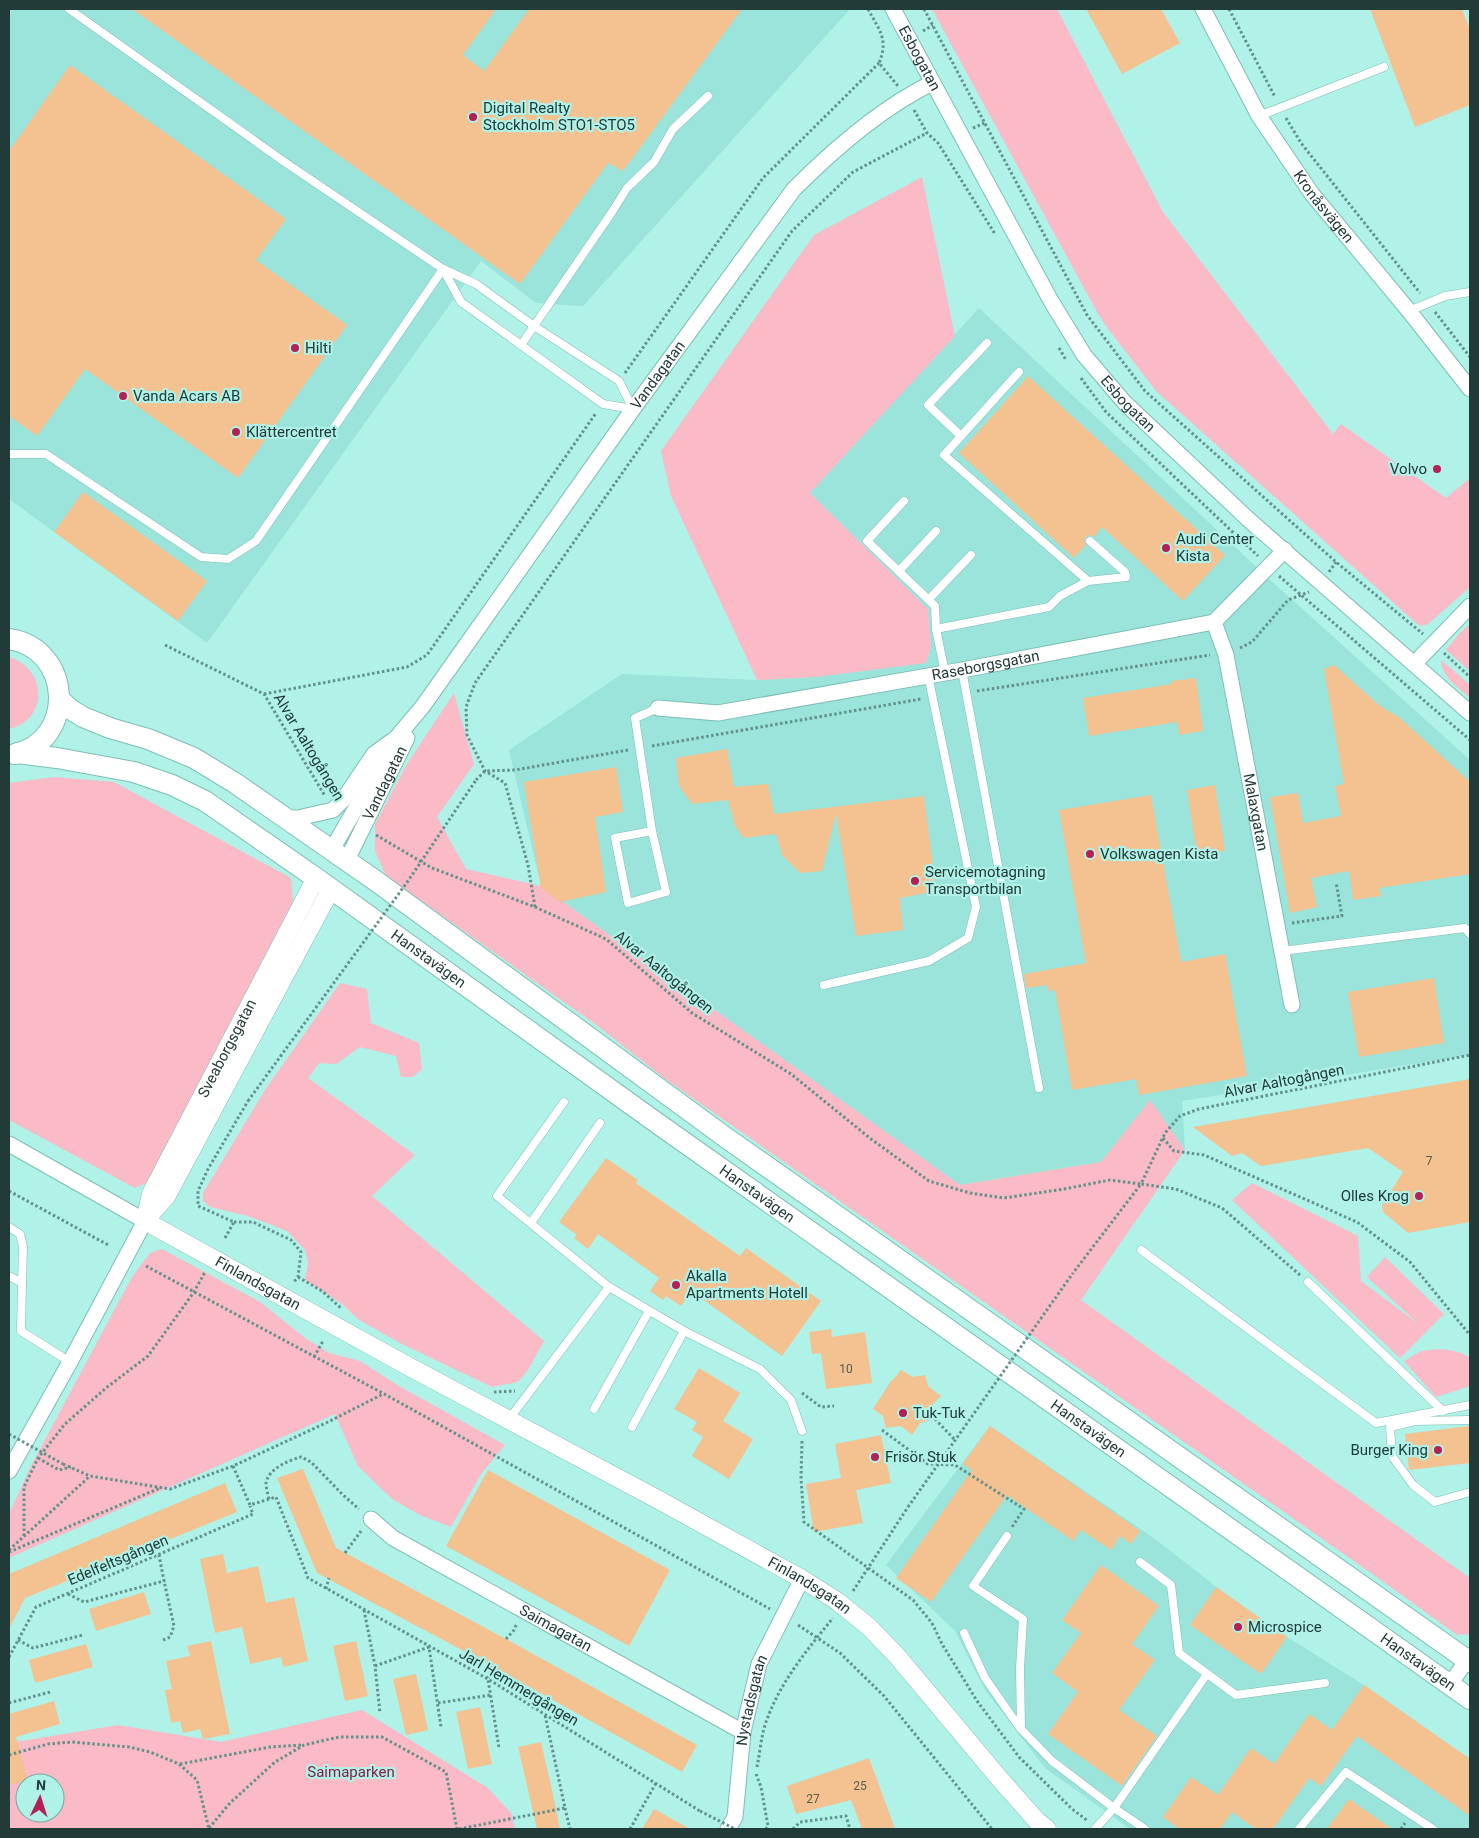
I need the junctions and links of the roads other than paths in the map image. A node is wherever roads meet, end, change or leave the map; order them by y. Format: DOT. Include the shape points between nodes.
graph roads {
  1 [pos="69,9"];
  2 [pos="894,9"];
  3 [pos="1203,9"];
  4 [pos="1384,67"];
  5 [pos="932,82"];
  6 [pos="708,96"];
  7 [pos="1259,116"];
  8 [pos="443,269"];
  9 [pos="1470,292"];
  10 [pos="1409,311"];
  11 [pos="534,326"];
  12 [pos="987,343"];
  13 [pos="521,345"];
  14 [pos="1019,372"];
  15 [pos="1470,389"];
  16 [pos="633,409"];
  17 [pos="961,436"];
  18 [pos="9,454"];
  19 [pos="904,501"];
  20 [pos="936,531"];
  21 [pos="1090,541"];
  22 [pos="1285,550"];
  23 [pos="971,555"];
  24 [pos="899,571"];
  25 [pos="1088,581"];
  26 [pos="929,599"];
  27 [pos="1470,606"];
  28 [pos="1214,622"];
  29 [pos="936,629"];
  30 [pos="9,638"];
  31 [pos="1414,664"];
  32 [pos="962,670"];
  33 [pos="945,673"];
  34 [pos="928,675"];
  35 [pos="60,700"];
  36 [pos="423,706"];
  37 [pos="658,708"];
  38 [pos="1470,713"];
  39 [pos="397,737"];
  40 [pos="12,757"];
  41 [pos="285,818"];
  42 [pos="652,831"];
  43 [pos="338,856"];
  44 [pos="324,884"];
  45 [pos="1470,934"];
  46 [pos="1282,951"];
  47 [pos="824,985"];
  48 [pos="1292,1004"];
  49 [pos="1039,1088"];
  50 [pos="564,1102"];
  51 [pos="600,1123"];
  52 [pos="9,1144"];
  53 [pos="145,1221"];
  54 [pos="530,1223"];
  55 [pos="9,1227"];
  56 [pos="1142,1250"];
  57 [pos="9,1276"];
  58 [pos="1308,1282"];
  59 [pos="22,1283"];
  60 [pos="609,1287"];
  61 [pos="649,1311"];
  62 [pos="684,1331"];
  63 [pos="70,1362"];
  64 [pos="1470,1405"];
  65 [pos="594,1409"];
  66 [pos="1443,1411"];
  67 [pos="509,1419"];
  68 [pos="1470,1420"];
  69 [pos="632,1427"];
  70 [pos="802,1431"];
  71 [pos="10,1465"];
  72 [pos="1470,1492"];
  73 [pos="371,1518"];
  74 [pos="1006,1536"];
  75 [pos="1140,1562"];
  76 [pos="802,1579"];
  77 [pos="964,1633"];
  78 [pos="1469,1659"];
  79 [pos="1207,1674"];
  80 [pos="1325,1683"];
  81 [pos="1464,1691"];
  82 [pos="1021,1729"];
  83 [pos="743,1732"];
  84 [pos="1114,1808"];
  85 [pos="1096,1828"];
  86 [pos="728,1829"];
  87 [pos="1047,1829"];
  88 [pos="1145,1829"];
  89 [pos="1299,1829"];
  90 [pos="1434,1829"];
  1 -- 8 [label="lane" via="286,163"];
  2 -- 5 [label="street, Esbogatan"];
  3 -- 7 [label="street, Kronåsvägen"];
  4 -- 7 [label="lane"];
  5 -- 16 [label="street, Vandagatan" via="898,101 825,158 794,189"];
  5 -- 22 [label="street, Esbogatan" via="1051,301 1084,355 1126,403"];
  6 -- 11 [label="lane" via="673,129 654,162 627,188"];
  7 -- 10 [label="street, Kronåsvägen" via="1312,194"];
  8 -- 11 [label="lane" via="476,284"];
  8 -- 13 [label="lane" via="461,302"];
  8 -- 18 [label="lane" via="256,541 228,559 202,557 46,454"];
  9 -- 10 [label="lane" via="1445,296"];
  10 -- 15 [label="street, Kronåsvägen"];
  11 -- 13 [label="lane"];
  11 -- 16 [label="lane" via="619,381"];
  12 -- 17 [label="lane" via="928,405"];
  13 -- 16 [label="lane" via="602,404"];
  14 -- 17 [label="lane"];
  16 -- 36 [label="street, Vandagatan"];
  17 -- 25 [label="lane" via="944,455"];
  19 -- 24 [label="lane" via="867,541"];
  20 -- 24 [label="lane"];
  21 -- 25 [label="lane" via="1125,572 1126,577"];
  22 -- 28 [label="street"];
  22 -- 31 [label="street, Esbogatan"];
  23 -- 26 [label="lane"];
  24 -- 26 [label="lane"];
  25 -- 29 [label="lane" via="1060,596 1048,607"];
  26 -- 29 [label="lane" via="935,606"];
  27 -- 31 [label="street"];
  28 -- 32 [label="street, Raseborgsgatan"];
  28 -- 46 [label="street, Malaxgatan" via="1226,655"];
  29 -- 33 [label="lane"];
  30 -- 35 [label="main road" via="27,644 52,667"];
  31 -- 38 [label="street, Esbogatan"];
  32 -- 33 [label="street, Raseborgsgatan"];
  32 -- 49 [label="lane"];
  33 -- 34 [label="street, Raseborgsgatan"];
  34 -- 37 [label="street, Raseborgsgatan" via="718,713"];
  34 -- 47 [label="lane" via="976,907 968,938 929,961"];
  35 -- 40 [label="main road" via="56,717 47,733 34,746"];
  35 -- 41 [label="main road, Hanstavägen" via="83,717 194,758"];
  36 -- 39 [label="street, Vandagatan"];
  36 -- 43 [label="street, Vandagatan" via="363,828"];
  37 -- 42 [label="lane" via="636,718"];
  39 -- 41 [label="street, Vandagatan" via="374,754 333,810"];
  39 -- 43 [label="street, Vandagatan"];
  40 -- 44 [label="main road, Hanstavägen" via="57,758 134,772 172,785 205,801"];
  41 -- 43 [label="main road, Hanstavägen"];
  42 -- 42 [label="lane" via="615,838 628,903 666,892"];
  43 -- 44 [label="main road"];
  43 -- 78 [label="main road, Hanstavägen" via="725,1137"];
  44 -- 53 [label="street, Sveaborgsgatan" via="151,1194"];
  44 -- 81 [label="main road, Hanstavägen" via="657,1123"];
  45 -- 46 [label="lane" via="1465,928"];
  46 -- 48 [label="street, Malaxgatan"];
  50 -- 54 [label="lane" via="497,1196"];
  51 -- 54 [label="lane"];
  52 -- 53 [label="street, Finlandsgatan"];
  53 -- 63 [label="street, Sveaborgsgatan"];
  53 -- 67 [label="street, Finlandsgatan"];
  54 -- 60 [label="lane"];
  55 -- 59 [label="lane" via="20,1234 23,1246"];
  56 -- 66 [label="lane" via="1376,1423"];
  57 -- 59 [label="lane"];
  58 -- 66 [label="lane"];
  59 -- 63 [label="lane" via="21,1331"];
  60 -- 61 [label="lane"];
  60 -- 67 [label="lane"];
  61 -- 62 [label="lane"];
  61 -- 65 [label="lane"];
  62 -- 69 [label="lane"];
  62 -- 70 [label="lane" via="760,1369 791,1400"];
  63 -- 71 [label="street, Sveaborgsgatan"];
  64 -- 66 [label="lane"];
  67 -- 76 [label="street, Finlandsgatan"];
  68 -- 72 [label="lane" via="1415,1422 1390,1427 1392,1456 1413,1485 1435,1502"];
  73 -- 83 [label="street, Saimagatan" via="393,1538"];
  74 -- 82 [label="lane" via="973,1586 1023,1619"];
  75 -- 79 [label="lane" via="1171,1585 1179,1653"];
  76 -- 83 [label="street, Nystadsgatan" via="760,1664"];
  76 -- 87 [label="street, Finlandsgatan" via="869,1627"];
  77 -- 82 [label="lane" via="985,1678"];
  78 -- 81 [label="street"];
  79 -- 80 [label="lane" via="1236,1695"];
  79 -- 84 [label="lane"];
  82 -- 84 [label="lane" via="1052,1761"];
  83 -- 86 [label="street, Nystadsgatan" via="735,1817"];
  84 -- 85 [label="lane"];
  84 -- 88 [label="lane"];
  89 -- 90 [label="lane" via="1346,1772"];
}
